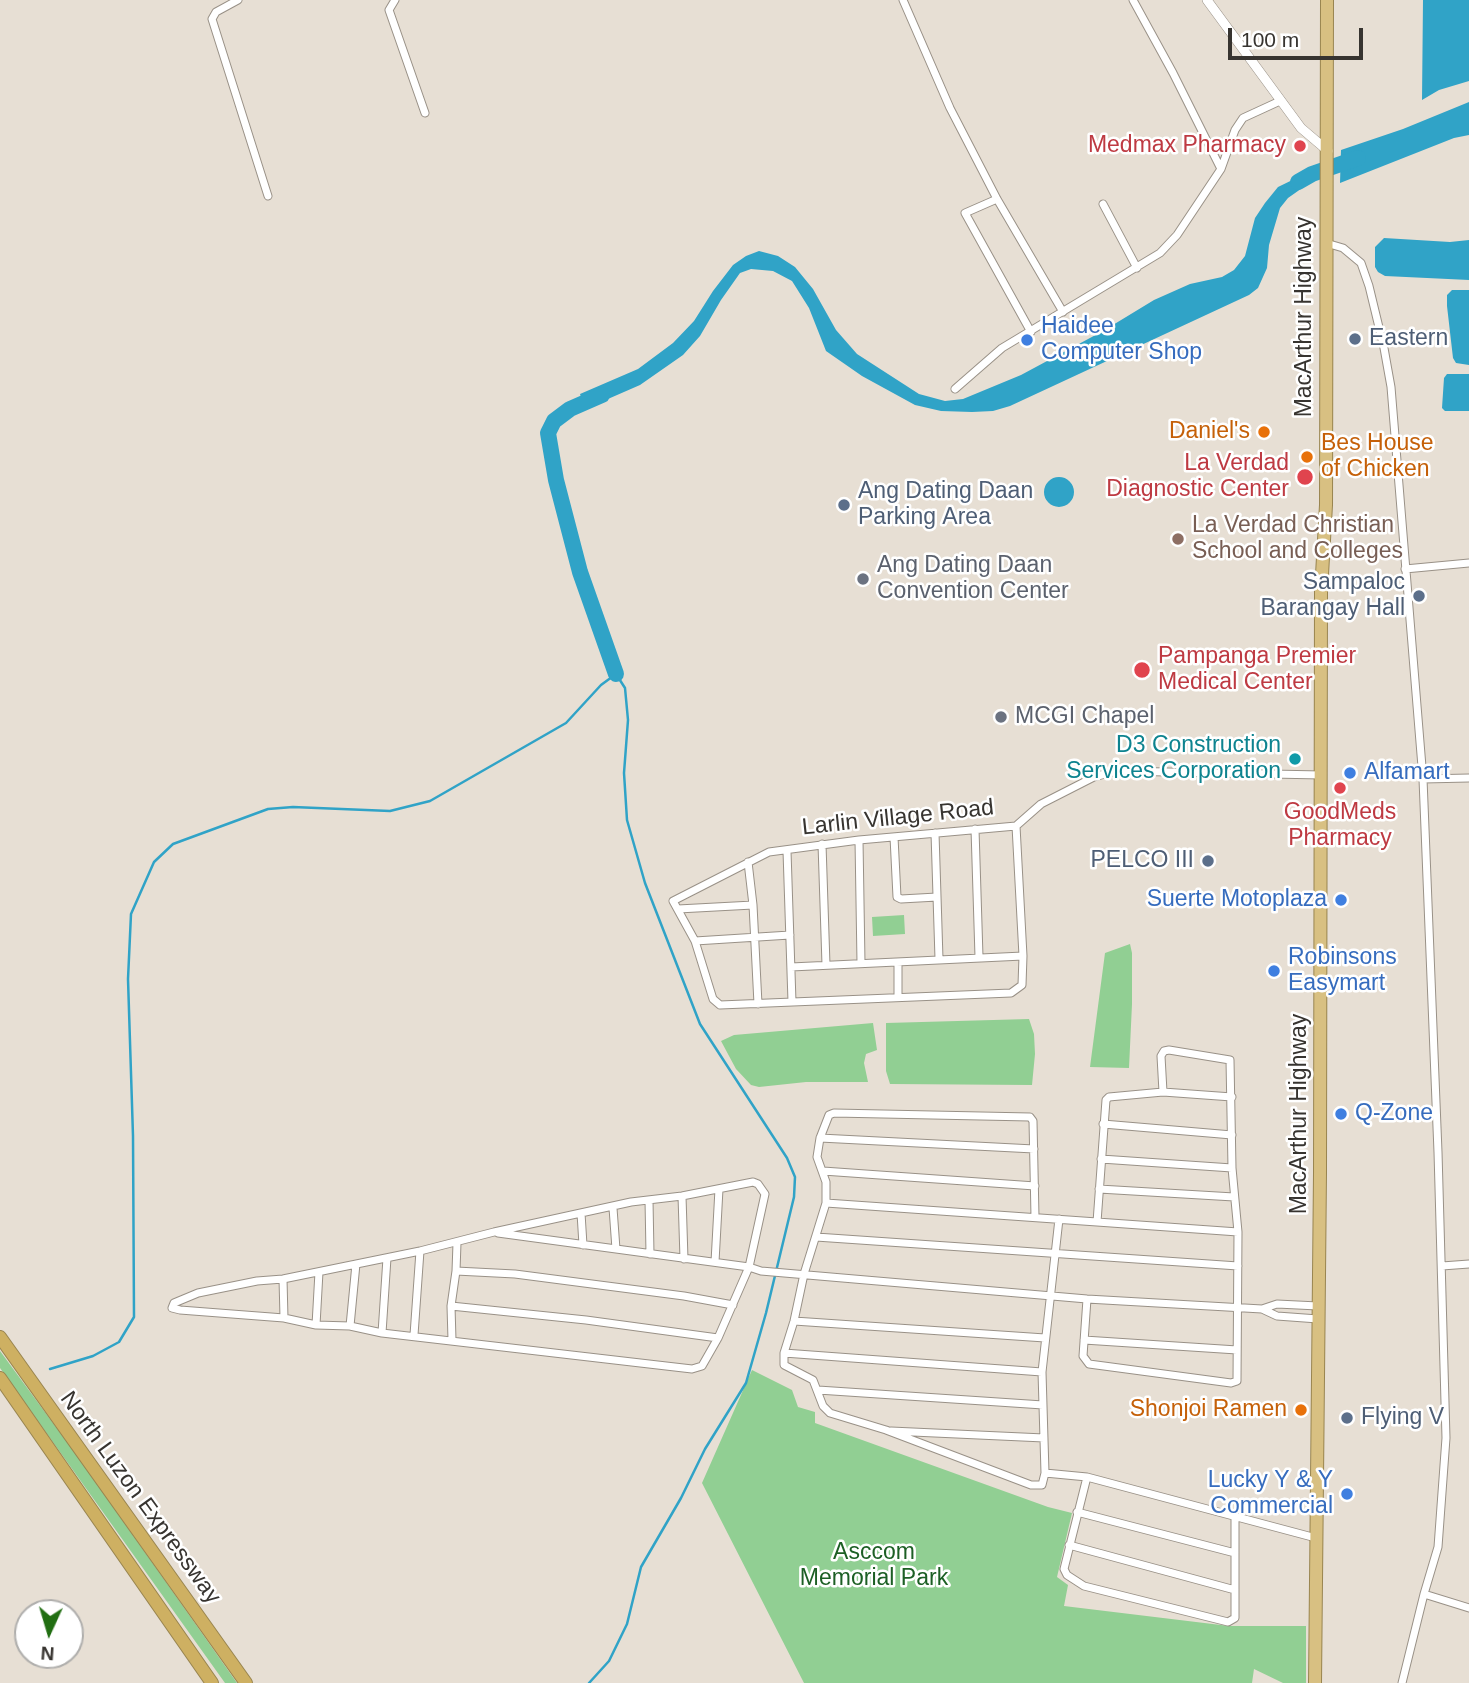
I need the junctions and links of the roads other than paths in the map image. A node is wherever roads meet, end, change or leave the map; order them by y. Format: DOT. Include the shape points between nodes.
graph roads {
  1 [pos="238,0"];
  2 [pos="395,0"];
  3 [pos="903,0"];
  4 [pos="1133,0"];
  5 [pos="1207,0"];
  6 [pos="1328,0"];
  7 [pos="1280,101"];
  8 [pos="425,113"];
  9 [pos="1328,155"];
  10 [pos="1221,169"];
  11 [pos="268,196"];
  12 [pos="997,199"];
  13 [pos="1103,204"];
  14 [pos="1326,243"];
  15 [pos="1137,268"];
  16 [pos="1063,312"];
  17 [pos="1031,332"];
  18 [pos="955,389"];
  19 [pos="1469,563"];
  20 [pos="1405,569"];
  21 [pos="1322,775"];
  22 [pos="1469,778"];
  23 [pos="1423,779"];
  24 [pos="1016,826"];
  25 [pos="975,829"];
  26 [pos="935,833"];
  27 [pos="894,837"];
  28 [pos="859,839"];
  29 [pos="822,844"];
  30 [pos="787,851"];
  31 [pos="748,862"];
  32 [pos="937,897"];
  33 [pos="753,905"];
  34 [pos="678,909"];
  35 [pos="790,935"];
  36 [pos="755,937"];
  37 [pos="695,942"];
  38 [pos="1023,956"];
  39 [pos="979,957"];
  40 [pos="939,959"];
  41 [pos="898,962"];
  42 [pos="861,963"];
  43 [pos="826,965"];
  44 [pos="791,967"];
  45 [pos="898,997"];
  46 [pos="792,1002"];
  47 [pos="758,1004"];
  48 [pos="1163,1092"];
  49 [pos="1232,1097"];
  50 [pos="1103,1124"];
  51 [pos="1232,1135"];
  52 [pos="820,1138"];
  53 [pos="1034,1149"];
  54 [pos="1101,1158"];
  55 [pos="1232,1168"];
  56 [pos="823,1171"];
  57 [pos="1035,1186"];
  58 [pos="719,1189"];
  59 [pos="1099,1189"];
  60 [pos="682,1196"];
  61 [pos="1234,1197"];
  62 [pos="649,1200"];
  63 [pos="826,1203"];
  64 [pos="613,1208"];
  65 [pos="581,1213"];
  66 [pos="1035,1217"];
  67 [pos="1059,1219"];
  68 [pos="1097,1222"];
  69 [pos="494,1232"];
  70 [pos="1238,1232"];
  71 [pos="816,1237"];
  72 [pos="457,1242"];
  73 [pos="583,1245"];
  74 [pos="616,1249"];
  75 [pos="420,1251"];
  76 [pos="1055,1253"];
  77 [pos="650,1254"];
  78 [pos="387,1258"];
  79 [pos="684,1259"];
  80 [pos="715,1262"];
  81 [pos="356,1264"];
  82 [pos="1469,1264"];
  83 [pos="1238,1266"];
  84 [pos="1442,1266"];
  85 [pos="749,1267"];
  86 [pos="456,1271"];
  87 [pos="319,1272"];
  88 [pos="804,1274"];
  89 [pos="284,1279"];
  90 [pos="1050,1295"];
  91 [pos="1087,1298"];
  92 [pos="733,1305"];
  93 [pos="451,1306"];
  94 [pos="1318,1306"];
  95 [pos="1238,1308"];
  96 [pos="1262,1309"];
  97 [pos="284,1318"];
  98 [pos="1318,1319"];
  99 [pos="794,1321"];
  100 [pos="316,1325"];
  101 [pos="351,1326"];
  102 [pos="382,1333"];
  103 [pos="414,1335"];
  104 [pos="0,1337"];
  105 [pos="718,1338"];
  106 [pos="1045,1338"];
  107 [pos="452,1340"];
  108 [pos="1084,1340"];
  109 [pos="1237,1350"];
  110 [pos="784,1353"];
  111 [pos="1042,1372"];
  112 [pos="0,1378"];
  113 [pos="818,1390"];
  114 [pos="1043,1405"];
  115 [pos="886,1430"];
  116 [pos="1044,1438"];
  117 [pos="1045,1473"];
  118 [pos="1087,1477"];
  119 [pos="1077,1512"];
  120 [pos="1235,1516"];
  121 [pos="1316,1538"];
  122 [pos="1069,1545"];
  123 [pos="1235,1553"];
  124 [pos="1235,1590"];
  125 [pos="1423,1594"];
  126 [pos="1469,1608"];
  127 [pos="212,1683"];
  128 [pos="246,1683"];
  129 [pos="1315,1683"];
  130 [pos="1402,1683"];
  1 -- 11 [label="street" via="212,19"];
  2 -- 8 [label="street" via="389,10"];
  3 -- 12 [label="street" via="950,108"];
  4 -- 10 [label="street"];
  5 -- 7 [label="street"];
  6 -- 9 [label="highway, MacArthur Highway"];
  7 -- 9 [label="street"];
  7 -- 10 [label="street" via="1243,118"];
  9 -- 14 [label="highway, MacArthur Highway"];
  10 -- 15 [label="street" via="1177,235 1160,254"];
  12 -- 16 [label="street"];
  12 -- 17 [label="street" via="965,213"];
  13 -- 15 [label="street"];
  14 -- 20 [label="street" via="1357,258 1369,286 1391,387"];
  14 -- 21 [label="highway, MacArthur Highway"];
  15 -- 16 [label="street"];
  16 -- 17 [label="street"];
  17 -- 18 [label="street" via="1002,348"];
  19 -- 20 [label="street"];
  20 -- 23 [label="street"];
  21 -- 24 [label="street, Larlin Village Road" via="1116,771 1041,804"];
  21 -- 94 [label="highway, MacArthur Highway"];
  22 -- 23 [label="street"];
  23 -- 84 [label="street"];
  24 -- 25 [label="street, Larlin Village Road"];
  24 -- 38 [label="street"];
  25 -- 26 [label="street, Larlin Village Road"];
  25 -- 39 [label="street"];
  26 -- 27 [label="street, Larlin Village Road"];
  26 -- 32 [label="street"];
  27 -- 28 [label="street, Larlin Village Road"];
  27 -- 32 [label="street" via="897,897"];
  28 -- 29 [label="street, Larlin Village Road"];
  28 -- 42 [label="street"];
  29 -- 30 [label="street, Larlin Village Road"];
  29 -- 43 [label="street"];
  30 -- 31 [label="street, Larlin Village Road" via="769,852"];
  30 -- 35 [label="street"];
  31 -- 33 [label="street"];
  31 -- 34 [label="street, Larlin Village Road" via="673,901"];
  32 -- 40 [label="street"];
  33 -- 34 [label="street"];
  33 -- 36 [label="street"];
  34 -- 37 [label="street"];
  35 -- 36 [label="street"];
  35 -- 44 [label="street"];
  36 -- 37 [label="street"];
  36 -- 47 [label="street"];
  37 -- 47 [label="street" via="715,1003"];
  38 -- 39 [label="street"];
  38 -- 45 [label="street" via="1022,985 1011,993"];
  39 -- 40 [label="street"];
  40 -- 41 [label="street"];
  41 -- 42 [label="street"];
  41 -- 45 [label="street"];
  42 -- 43 [label="street"];
  43 -- 44 [label="street"];
  44 -- 46 [label="street"];
  45 -- 46 [label="street"];
  46 -- 47 [label="street"];
  48 -- 49 [label="street"];
  48 -- 49 [label="street" via="1161,1056 1169,1050 1230,1060"];
  48 -- 50 [label="street" via="1109,1097"];
  49 -- 51 [label="street"];
  50 -- 51 [label="street"];
  50 -- 54 [label="street"];
  51 -- 55 [label="street"];
  52 -- 53 [label="street"];
  52 -- 53 [label="street" via="826,1116 834,1113 1030,1117"];
  52 -- 56 [label="street" via="817,1157"];
  53 -- 57 [label="street"];
  54 -- 55 [label="street"];
  54 -- 59 [label="street"];
  55 -- 61 [label="street"];
  56 -- 57 [label="street"];
  56 -- 63 [label="street"];
  57 -- 66 [label="street"];
  58 -- 60 [label="street"];
  58 -- 80 [label="street"];
  58 -- 85 [label="street" via="753,1182 765,1194"];
  59 -- 61 [label="street"];
  59 -- 68 [label="street"];
  60 -- 62 [label="street"];
  60 -- 79 [label="street"];
  61 -- 70 [label="street"];
  62 -- 64 [label="street"];
  62 -- 77 [label="street"];
  63 -- 66 [label="street"];
  63 -- 71 [label="street"];
  64 -- 65 [label="street"];
  64 -- 74 [label="street"];
  65 -- 69 [label="street"];
  65 -- 73 [label="street"];
  66 -- 67 [label="street"];
  67 -- 68 [label="street"];
  67 -- 76 [label="street"];
  68 -- 70 [label="street"];
  69 -- 72 [label="street"];
  69 -- 73 [label="street"];
  70 -- 83 [label="street"];
  71 -- 76 [label="street"];
  71 -- 88 [label="street"];
  72 -- 75 [label="street"];
  72 -- 86 [label="street"];
  73 -- 74 [label="street"];
  74 -- 77 [label="street"];
  75 -- 78 [label="street"];
  75 -- 103 [label="street"];
  76 -- 83 [label="street"];
  76 -- 90 [label="street"];
  77 -- 79 [label="street"];
  78 -- 81 [label="street"];
  78 -- 102 [label="street"];
  79 -- 80 [label="street"];
  80 -- 85 [label="street"];
  81 -- 87 [label="street"];
  81 -- 101 [label="street"];
  82 -- 84 [label="street"];
  83 -- 95 [label="street"];
  84 -- 125 [label="street" via="1444,1494 1438,1547"];
  85 -- 88 [label="street"];
  85 -- 92 [label="street"];
  86 -- 92 [label="street" via="515,1274"];
  86 -- 93 [label="street"];
  87 -- 89 [label="street"];
  87 -- 100 [label="street"];
  88 -- 90 [label="street"];
  88 -- 99 [label="street"];
  89 -- 97 [label="street"];
  89 -- 97 [label="street" via="198,1293 172,1308"];
  90 -- 91 [label="street"];
  90 -- 106 [label="street"];
  91 -- 95 [label="street"];
  91 -- 108 [label="street"];
  92 -- 105 [label="street"];
  93 -- 105 [label="street"];
  93 -- 107 [label="street"];
  94 -- 96 [label="street" via="1277,1304"];
  94 -- 98 [label="highway, MacArthur Highway"];
  95 -- 96 [label="street"];
  95 -- 109 [label="street"];
  96 -- 98 [label="street" via="1277,1316"];
  97 -- 100 [label="street"];
  98 -- 121 [label="highway, MacArthur Highway"];
  99 -- 106 [label="street"];
  99 -- 110 [label="street"];
  100 -- 101 [label="street"];
  101 -- 102 [label="street"];
  102 -- 103 [label="street"];
  103 -- 107 [label="street"];
  104 -- 128 [label="highway, North Luzon Expressway"];
  105 -- 107 [label="street" via="702,1366 692,1369"];
  106 -- 111 [label="street"];
  108 -- 109 [label="street"];
  108 -- 109 [label="street" via="1083,1356 1089,1364 1231,1383 1238,1376"];
  110 -- 111 [label="street"];
  110 -- 113 [label="street" via="784,1365 809,1377"];
  111 -- 114 [label="street"];
  112 -- 127 [label="highway, North Luzon Expressway"];
  113 -- 114 [label="street"];
  113 -- 115 [label="street" via="830,1413"];
  114 -- 116 [label="street"];
  115 -- 116 [label="street"];
  115 -- 117 [label="street" via="1031,1485 1042,1485"];
  116 -- 117 [label="street"];
  117 -- 118 [label="street"];
  118 -- 119 [label="street"];
  118 -- 120 [label="street"];
  119 -- 122 [label="street"];
  119 -- 123 [label="street"];
  120 -- 121 [label="street"];
  120 -- 123 [label="street"];
  121 -- 129 [label="highway, MacArthur Highway"];
  122 -- 124 [label="street"];
  122 -- 124 [label="street" via="1063,1572 1084,1586 1228,1622 1235,1618"];
  123 -- 124 [label="street"];
  125 -- 126 [label="street"];
  125 -- 130 [label="street"];
}
